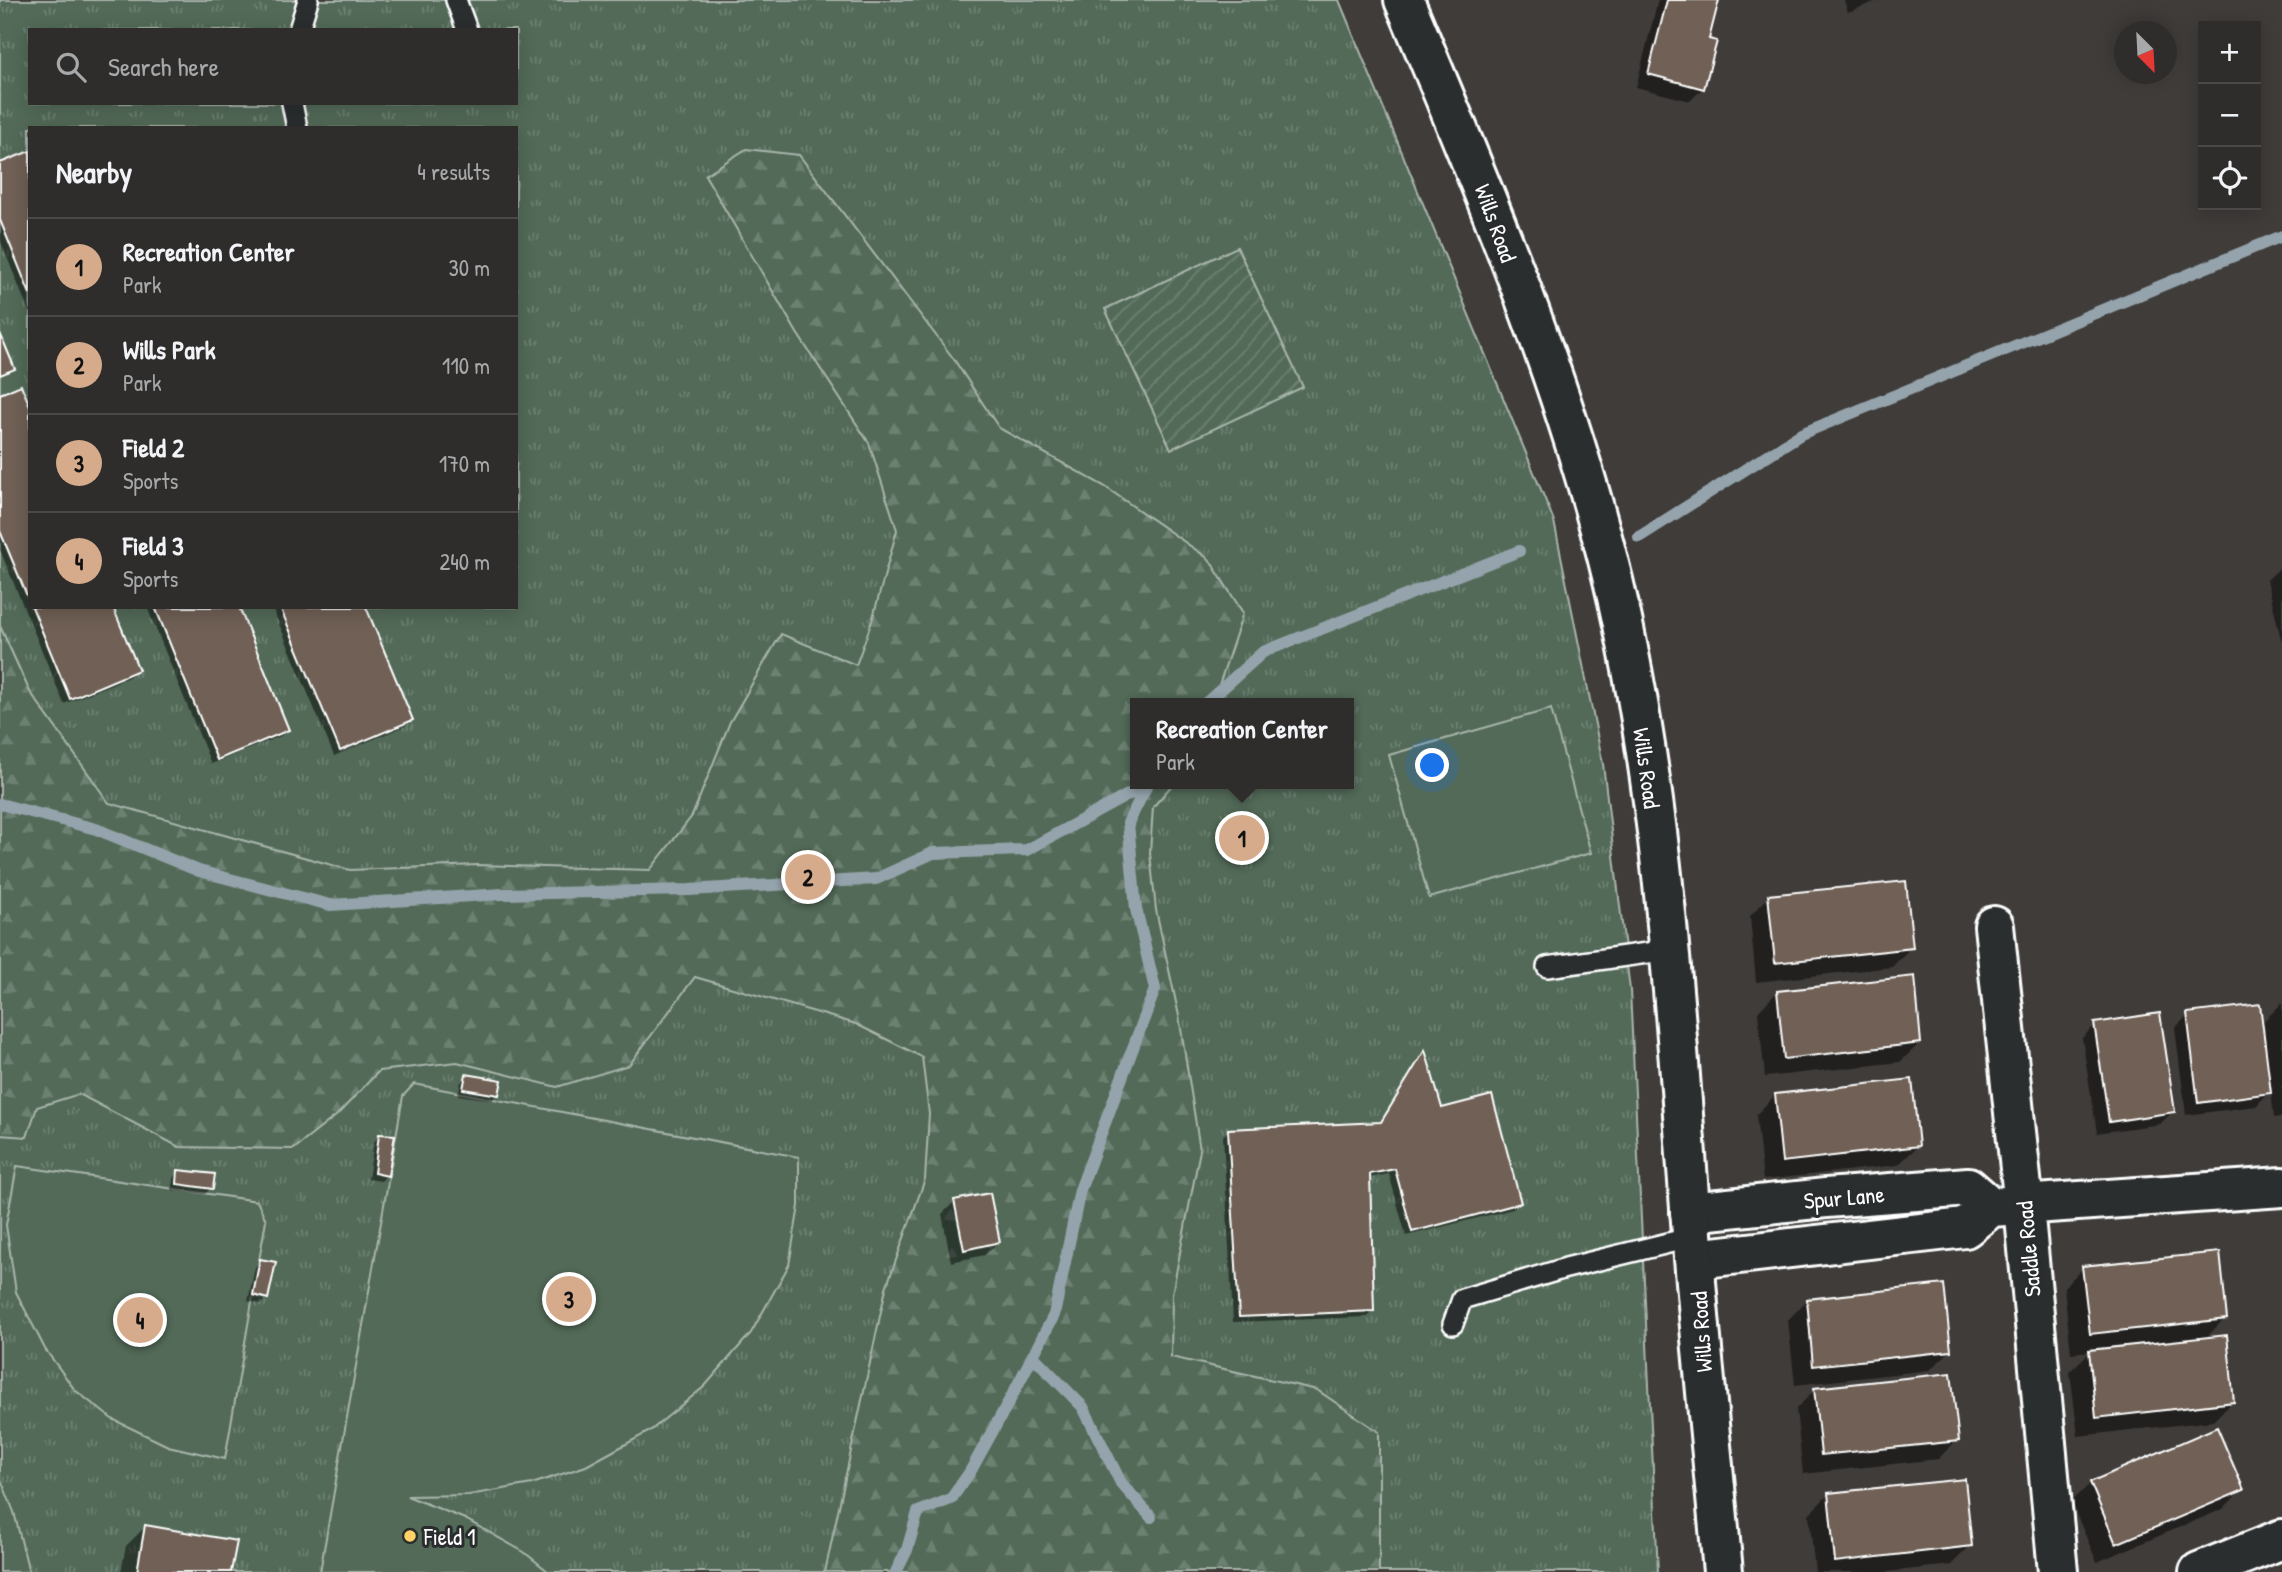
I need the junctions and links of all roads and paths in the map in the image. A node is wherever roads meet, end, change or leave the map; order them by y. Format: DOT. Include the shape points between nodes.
graph roads {
  1 [pos="308,0"];
  2 [pos="456,0"];
  3 [pos="1404,0"];
  4 [pos="300,28"];
  5 [pos="466,28"];
  6 [pos="292,105"];
  7 [pos="297,126"];
  8 [pos="1994,926"];
  9 [pos="1669,950"];
  10 [pos="1547,967"];
  11 [pos="2282,1187"];
  12 [pos="2007,1207"];
  13 [pos="1693,1236"];
  14 [pos="1453,1324"];
  15 [pos="2282,1539"];
  16 [pos="1723,1572"];
  17 [pos="2058,1572"];
  18 [pos="2199,1572"];
  1 -- 4 [label="lane"];
  2 -- 5 [label="lane"];
  3 -- 9 [label="street, Wills Road" via="1486,194 1584,475 1613,582 1645,746"];
  6 -- 7 [label="lane"];
  8 -- 12 [label="street, Saddle Road"];
  9 -- 10 [label="lane"];
  9 -- 13 [label="street, Wills Road"];
  11 -- 12 [label="street"];
  12 -- 13 [label="street, Spur Lane" via="1965,1228"];
  12 -- 17 [label="street, Saddle Road"];
  13 -- 14 [label="lane" via="1462,1299"];
  13 -- 16 [label="street, Wills Road"];
  15 -- 18 [label="street"];
}
